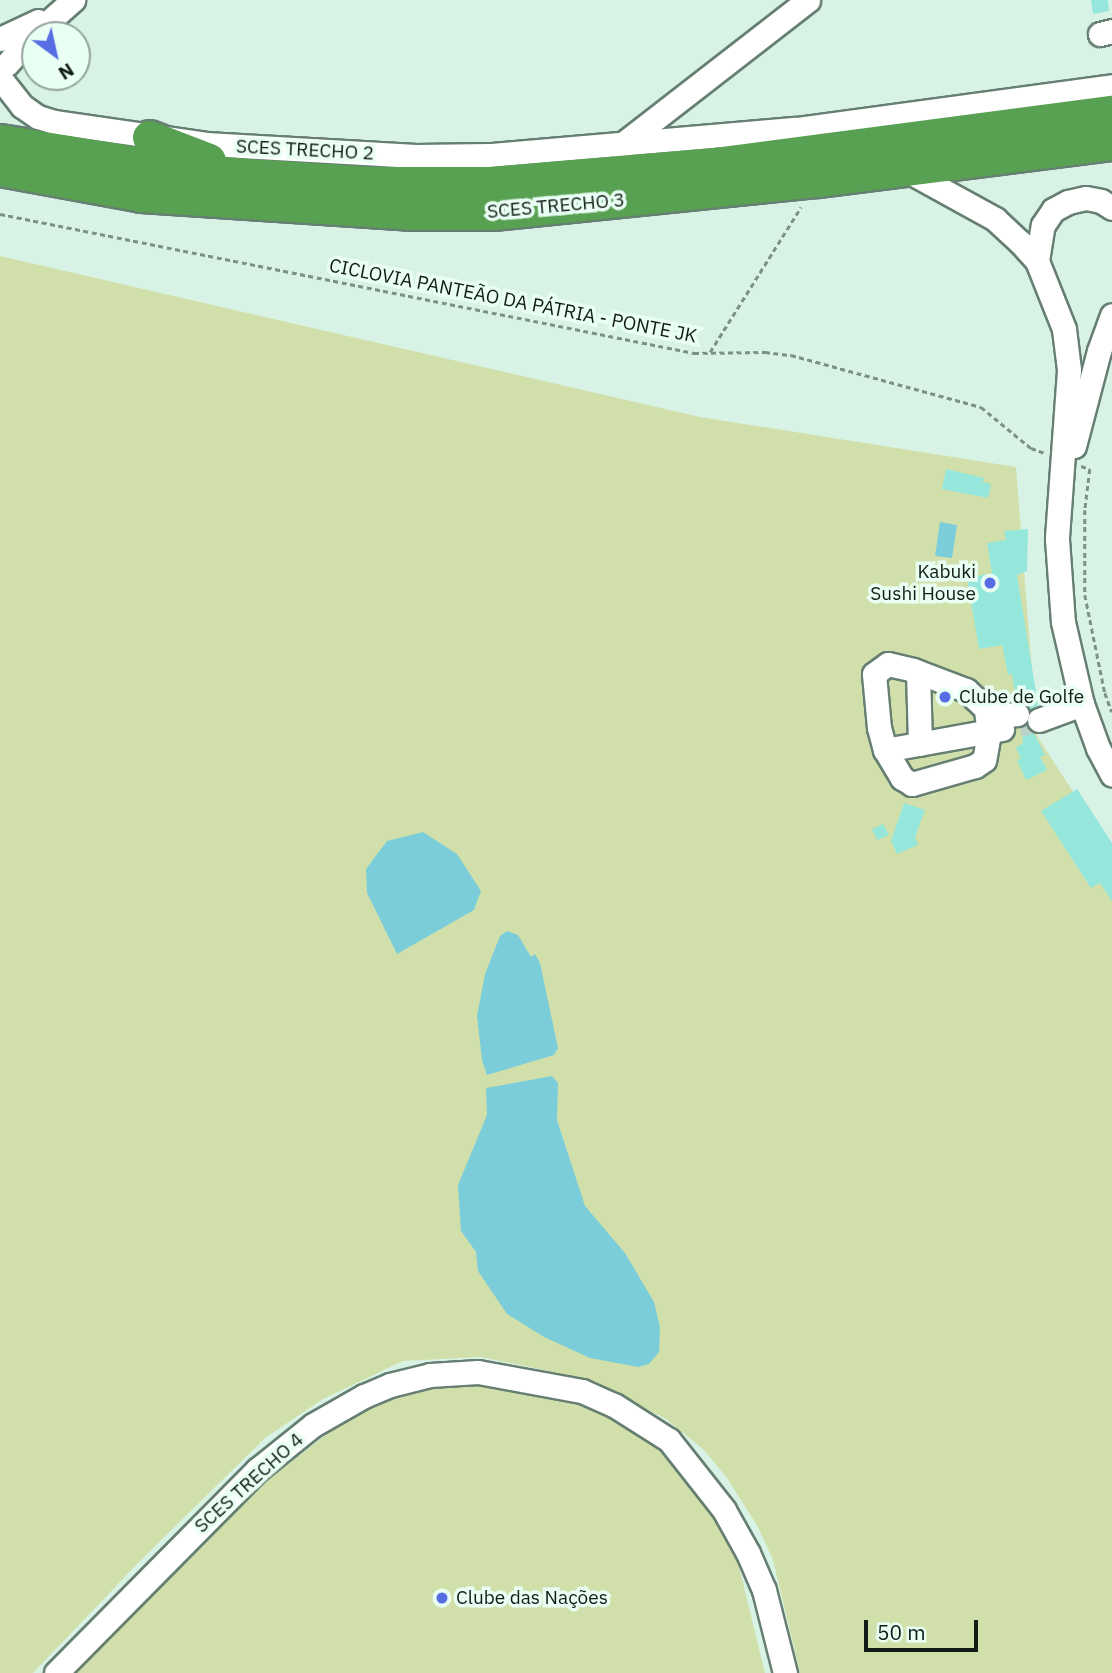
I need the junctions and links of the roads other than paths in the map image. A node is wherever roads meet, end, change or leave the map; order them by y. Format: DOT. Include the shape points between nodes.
graph roads {
  1 [pos="808,0"];
  2 [pos="65,6"];
  3 [pos="0,39"];
  4 [pos="3,72"];
  5 [pos="672,104"];
  6 [pos="941,111"];
  7 [pos="1111,113"];
  8 [pos="149,137"];
  9 [pos="681,139"];
  10 [pos="0,141"];
  11 [pos="622,145"];
  12 [pos="903,168"];
  13 [pos="0,169"];
  14 [pos="247,175"];
  15 [pos="589,177"];
  16 [pos="1112,208"];
  17 [pos="1037,261"];
  18 [pos="1112,315"];
  19 [pos="1066,460"];
  20 [pos="918,672"];
  21 [pos="1082,704"];
  22 [pos="986,710"];
  23 [pos="1034,716"];
  24 [pos="989,733"];
  25 [pos="920,744"];
  26 [pos="885,750"];
  27 [pos="1112,774"];
  28 [pos="56,1673"];
  29 [pos="785,1673"];
  1 -- 5 [label="street"];
  2 -- 3 [label="street, SCES TRECHO 2"];
  2 -- 4 [label="street, SCES TRECHO 2"];
  4 -- 8 [label="street, SCES TRECHO 2" via="22,106 37,117"];
  5 -- 9 [label="street"];
  5 -- 11 [label="street"];
  6 -- 7 [label="highway" via="1040,107"];
  6 -- 9 [label="street, SCES TRECHO 2"];
  7 -- 12 [label="highway, SCES TRECHO 3"];
  7 -- 15 [label="highway, SCES TRECHO 3"];
  8 -- 11 [label="street, SCES TRECHO 2" via="416,156"];
  8 -- 14 [label="highway"];
  9 -- 11 [label="street, SCES TRECHO 2"];
  10 -- 14 [label="highway, SCES TRECHO 3" via="162,167"];
  11 -- 15 [label="street"];
  12 -- 13 [label="highway, SCES TRECHO 3" via="493,213 409,213 141,195"];
  12 -- 17 [label="street" via="995,219"];
  14 -- 15 [label="highway, SCES TRECHO 3" via="411,184"];
  16 -- 17 [label="street" via="1086,198 1054,210 1043,225"];
  17 -- 19 [label="street" via="1064,329 1069,370"];
  18 -- 19 [label="street"];
  19 -- 21 [label="street" via="1057,539 1059,576 1063,622"];
  20 -- 22 [label="street" via="966,690"];
  20 -- 25 [label="street"];
  20 -- 26 [label="street" via="888,664 874,674"];
  21 -- 23 [label="street"];
  21 -- 27 [label="street"];
  22 -- 23 [label="street" via="1002,716"];
  22 -- 24 [label="street"];
  23 -- 24 [label="street"];
  24 -- 25 [label="street"];
  24 -- 26 [label="street" via="988,753 975,766 916,784 902,778"];
  25 -- 26 [label="street"];
  28 -- 29 [label="street, SCES TRECHO 4" via="257,1470 313,1425 390,1385 430,1375 478,1372 582,1391 614,1405 669,1440 724,1510 748,1553 764,1590"];
}
